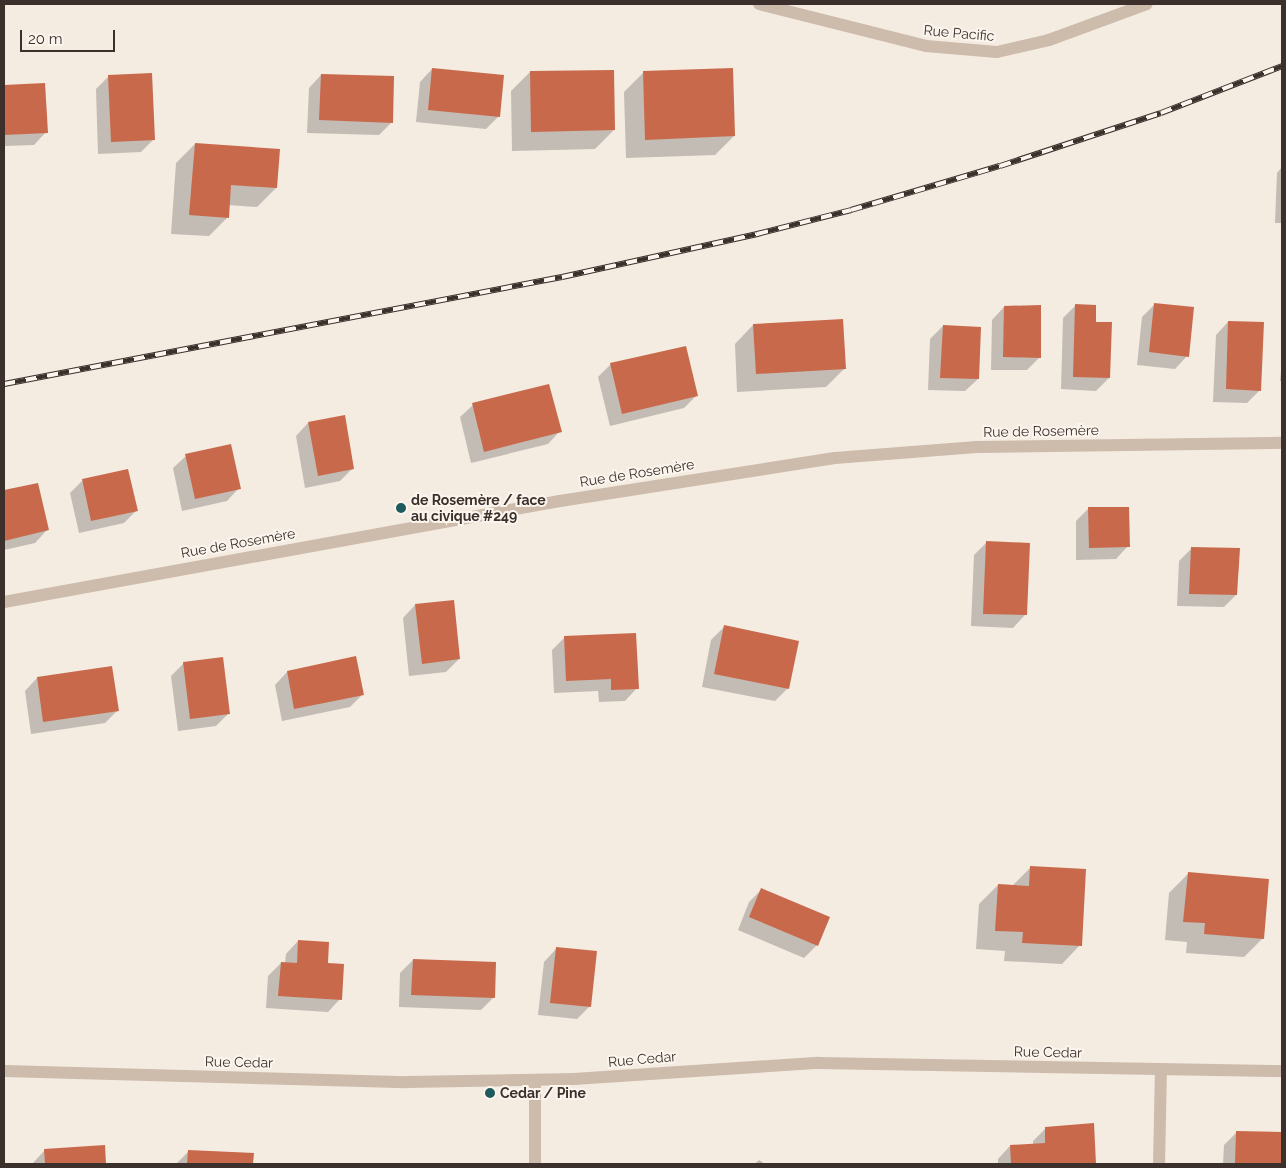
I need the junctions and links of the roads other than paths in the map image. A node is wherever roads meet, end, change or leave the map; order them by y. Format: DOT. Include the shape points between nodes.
graph roads {
  1 [pos="759,4"];
  2 [pos="766,4"];
  3 [pos="1147,4"];
  4 [pos="1282,442"];
  5 [pos="4,602"];
  6 [pos="1161,1070"];
  7 [pos="4,1071"];
  8 [pos="1282,1071"];
  9 [pos="535,1080"];
  10 [pos="535,1164"];
  11 [pos="1159,1164"];
  1 -- 2 [label="street, Rue Pacific"];
  2 -- 3 [label="street, Rue Pacific" via="917,44 997,52 1049,40"];
  4 -- 5 [label="street, Rue de Rosemère" via="977,447 836,458 524,507"];
  6 -- 8 [label="street, Rue Cedar"];
  6 -- 9 [label="street, Rue Cedar" via="818,1063"];
  6 -- 11 [label="street"];
  7 -- 9 [label="street, Rue Cedar" via="407,1082"];
  9 -- 10 [label="street"];
}
